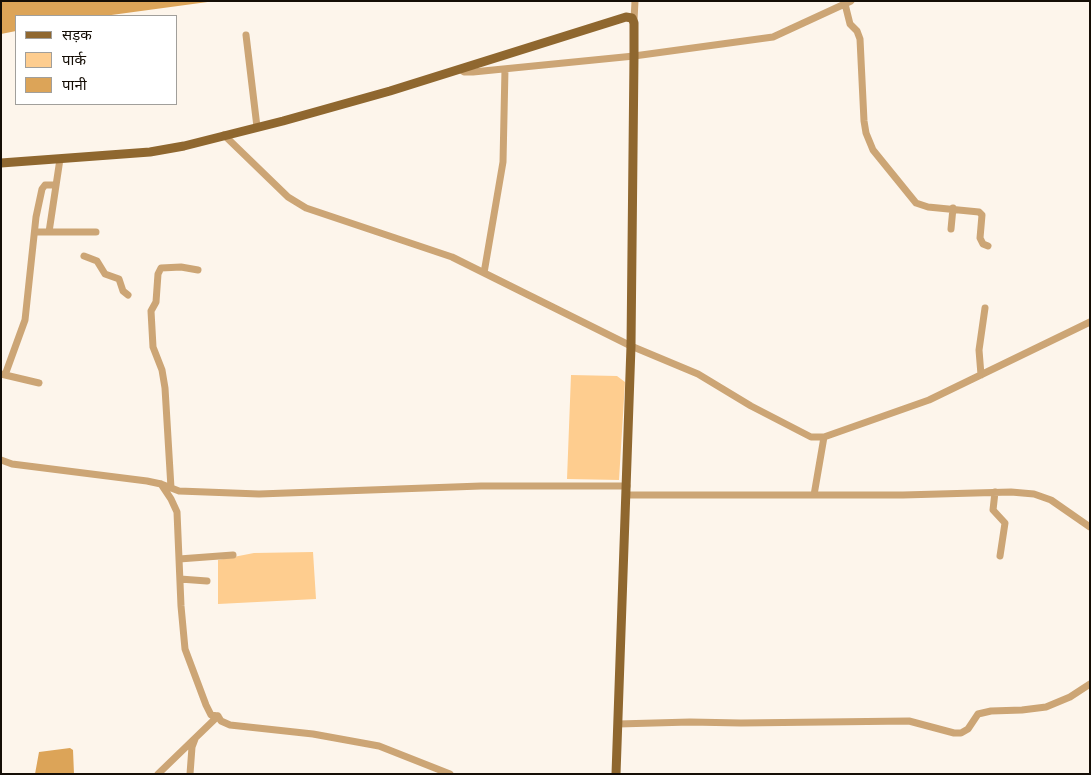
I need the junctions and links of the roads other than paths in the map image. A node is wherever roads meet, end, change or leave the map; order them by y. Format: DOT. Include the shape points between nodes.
graph roads {
  1 [pos="635,1"];
  2 [pos="848,2"];
  3 [pos="634,20"];
  4 [pos="246,35"];
  5 [pos="634,56"];
  6 [pos="460,69"];
  7 [pos="505,69"];
  8 [pos="257,127"];
  9 [pos="224,135"];
  10 [pos="60,159"];
  11 [pos="1,163"];
  12 [pos="56,185"];
  13 [pos="953,208"];
  14 [pos="951,229"];
  15 [pos="35,232"];
  16 [pos="49,232"];
  17 [pos="96,232"];
  18 [pos="988,246"];
  19 [pos="84,256"];
  20 [pos="198,270"];
  21 [pos="484,273"];
  22 [pos="128,295"];
  23 [pos="985,308"];
  24 [pos="1090,322"];
  25 [pos="631,346"];
  26 [pos="3,375"];
  27 [pos="981,375"];
  28 [pos="40,384"];
  29 [pos="824,437"];
  30 [pos="1,460"];
  31 [pos="161,484"];
  32 [pos="171,488"];
  33 [pos="626,491"];
  34 [pos="995,492"];
  35 [pos="814,495"];
  36 [pos="1090,527"];
  37 [pos="233,555"];
  38 [pos="1000,556"];
  39 [pos="179,559"];
  40 [pos="180,579"];
  41 [pos="207,581"];
  42 [pos="1090,684"];
  43 [pos="218,716"];
  44 [pos="618,724"];
  45 [pos="195,739"];
  46 [pos="158,774"];
  47 [pos="190,774"];
  48 [pos="450,774"];
  49 [pos="616,774"];
  1 -- 3 [label="street"];
  2 -- 5 [label="street" via="774,37"];
  2 -- 13 [label="street" via="850,24 860,40 864,121 872,150 916,203"];
  3 -- 5 [label="main road"];
  3 -- 6 [label="main road" via="626,17"];
  4 -- 8 [label="street"];
  5 -- 7 [label="street"];
  5 -- 25 [label="main road"];
  6 -- 7 [label="street" via="469,72"];
  6 -- 8 [label="main road"];
  7 -- 21 [label="street" via="504,162"];
  8 -- 9 [label="main road"];
  9 -- 10 [label="main road" via="150,152"];
  9 -- 21 [label="street" via="288,197 306,208 452,257"];
  10 -- 11 [label="main road"];
  10 -- 12 [label="street"];
  12 -- 15 [label="street" via="42,186"];
  12 -- 16 [label="street"];
  13 -- 14 [label="street"];
  13 -- 18 [label="street" via="982,215 980,238"];
  15 -- 16 [label="street"];
  15 -- 26 [label="street" via="25,320"];
  16 -- 17 [label="street"];
  19 -- 22 [label="street" via="97,261 105,274 119,279"];
  20 -- 32 [label="street" via="184,267 159,270 156,302 151,311 152,341 163,375"];
  21 -- 25 [label="street"];
  23 -- 27 [label="street" via="979,350"];
  24 -- 27 [label="street"];
  25 -- 29 [label="street" via="698,374 806,435"];
  25 -- 33 [label="main road"];
  26 -- 28 [label="street"];
  27 -- 29 [label="street" via="929,400"];
  29 -- 35 [label="street"];
  30 -- 31 [label="street"];
  31 -- 32 [label="street"];
  31 -- 39 [label="street" via="177,512"];
  32 -- 33 [label="street" via="259,494 482,486"];
  33 -- 35 [label="street"];
  33 -- 44 [label="main road"];
  34 -- 35 [label="street"];
  34 -- 36 [label="street" via="1034,494 1051,500"];
  34 -- 38 [label="street" via="993,510 1005,523"];
  37 -- 39 [label="street"];
  39 -- 40 [label="street"];
  40 -- 41 [label="street"];
  40 -- 43 [label="street" via="185,649 206,705 212,715"];
  42 -- 44 [label="street" via="1046,707 978,714 968,729 961,733 909,721"];
  43 -- 45 [label="street"];
  43 -- 48 [label="street" via="230,725 313,734 379,746"];
  44 -- 49 [label="main road"];
  45 -- 46 [label="street"];
  45 -- 47 [label="street"];
}
